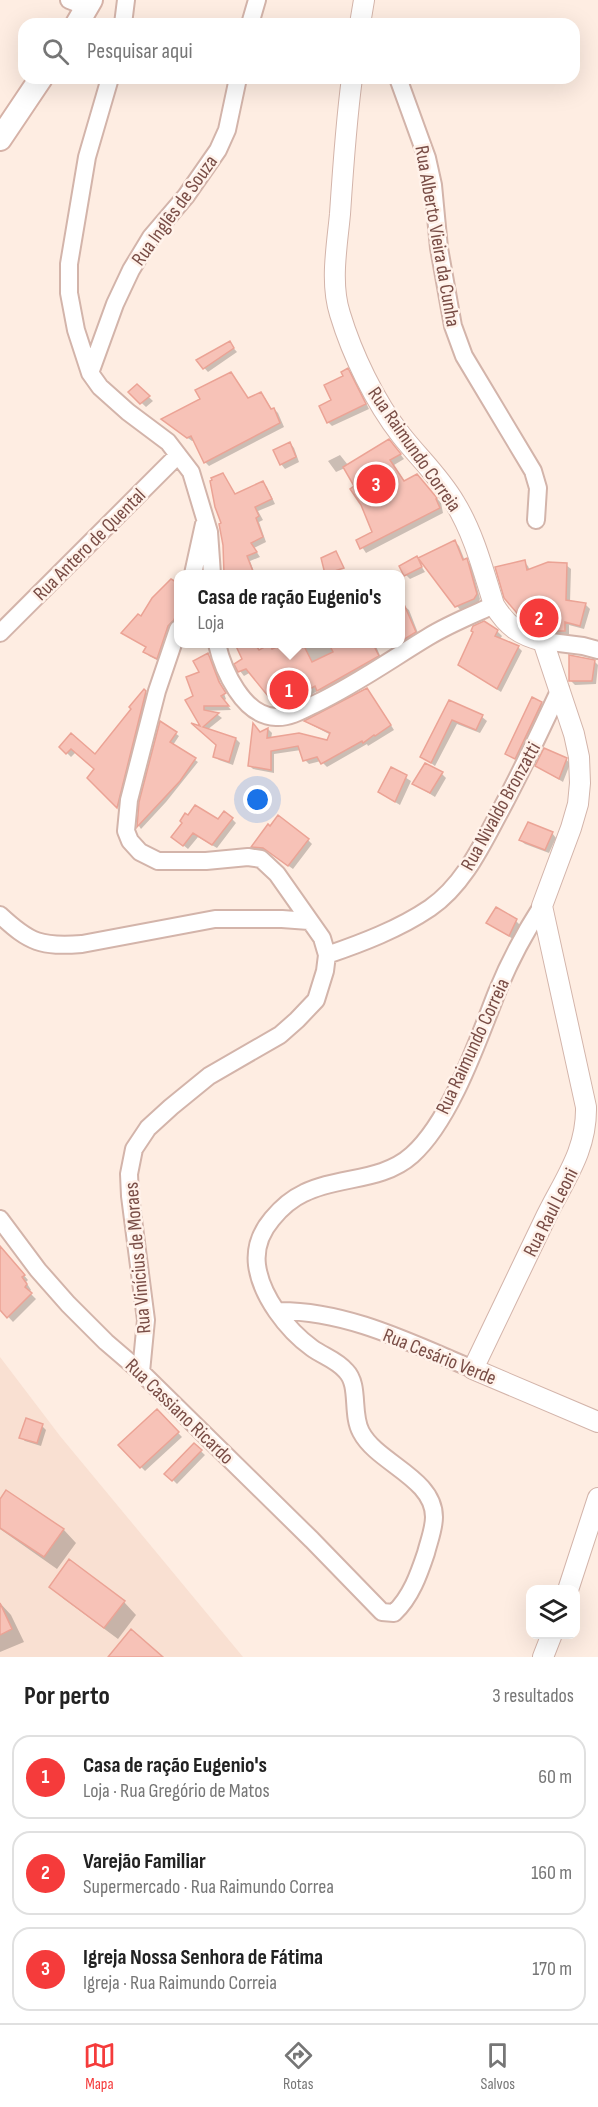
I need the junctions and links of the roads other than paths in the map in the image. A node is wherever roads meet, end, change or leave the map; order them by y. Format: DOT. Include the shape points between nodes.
graph roads {
  1 [pos="126,0"];
  2 [pos="257,0"];
  3 [pos="364,0"];
  4 [pos="124,18"];
  5 [pos="252,18"];
  6 [pos="361,18"];
  7 [pos="37,84"];
  8 [pos="108,84"];
  9 [pos="237,84"];
  10 [pos="351,84"];
  11 [pos="400,84"];
  12 [pos="0,139"];
  13 [pos="90,373"];
  14 [pos="178,455"];
  15 [pos="206,517"];
  16 [pos="536,520"];
  17 [pos="194,570"];
  18 [pos="212,570"];
  19 [pos="494,605"];
  20 [pos="0,633"];
  21 [pos="174,640"];
  22 [pos="543,641"];
  23 [pos="218,648"];
  24 [pos="598,650"];
  25 [pos="560,689"];
  26 [pos="542,906"];
  27 [pos="0,915"];
  28 [pos="309,921"];
  29 [pos="327,955"];
  30 [pos="0,1218"];
  31 [pos="277,1311"];
  32 [pos="473,1370"];
  33 [pos="141,1371"];
  34 [pos="598,1422"];
  35 [pos="598,1498"];
  36 [pos="570,1585"];
  37 [pos="368,1598"];
  38 [pos="550,1639"];
  39 [pos="543,1657"];
  1 -- 4 [label="street"];
  2 -- 5 [label="street"];
  3 -- 6 [label="street"];
  7 -- 12 [label="main road"];
  8 -- 13 [label="street" via="87,157 69,264 74,321"];
  9 -- 13 [label="street, Rua Inglês de Souza" via="227,130 218,150 151,237 131,270"];
  10 -- 19 [label="street, Rua Raimundo Correia" via="336,263 339,313 359,362 389,418 427,463 468,526"];
  11 -- 16 [label="street, Rua Alberto Vieira da Cunha" via="429,166 453,326 464,356 533,471 538,488"];
  13 -- 14 [label="street" via="100,387 168,442"];
  14 -- 15 [label="street" via="191,472"];
  14 -- 20 [label="street, Rua Antero de Quental"];
  15 -- 17 [label="street"];
  15 -- 18 [label="street"];
  19 -- 22 [label="street, Rua Raimundo Correia" via="510,627 528,638"];
  19 -- 23 [label="street" via="430,636 338,693 296,713 277,717 258,711 244,699 229,680"];
  21 -- 28 [label="street" via="129,800 126,831 130,841 140,852 158,861 261,859 277,874"];
  22 -- 24 [label="street"];
  22 -- 25 [label="street, Rua Raimundo Correia"];
  25 -- 26 [label="street, Rua Raimundo Correia" via="579,757 580,783 571,828"];
  25 -- 29 [label="street, Rua Nivaldo Bronzatti" via="475,859 453,887 432,907 408,921"];
  26 -- 31 [label="street, Rua Raimundo Correia" via="512,959 462,1077 419,1148 384,1171 305,1192 282,1207 267,1224 256,1251 257,1267 263,1288"];
  26 -- 32 [label="street, Rua Raul Leoni" via="587,1124 578,1157"];
  27 -- 28 [label="street" via="28,939 61,945 215,919"];
  28 -- 29 [label="street" via="322,938"];
  29 -- 33 [label="street, Rua Vinícius de Moraes" via="316,1000 297,1020 280,1035 209,1076 148,1128 134,1149 130,1196 146,1320"];
  30 -- 33 [label="street, Rua Cassiano Ricardo" via="68,1304"];
  31 -- 32 [label="street, Rua Cesário Verde" via="334,1317 394,1336"];
  31 -- 37 [label="street, Rua Raimundo Correia" via="298,1337 349,1374 355,1418 362,1434 377,1453 412,1478 432,1505 432,1532 421,1568 403,1604 393,1613 382,1612"];
  32 -- 34 [label="street, Rua Cesário Verde"];
  33 -- 37 [label="street, Rua Cassiano Ricardo"];
  35 -- 36 [label="street"];
  38 -- 39 [label="street"];
}
